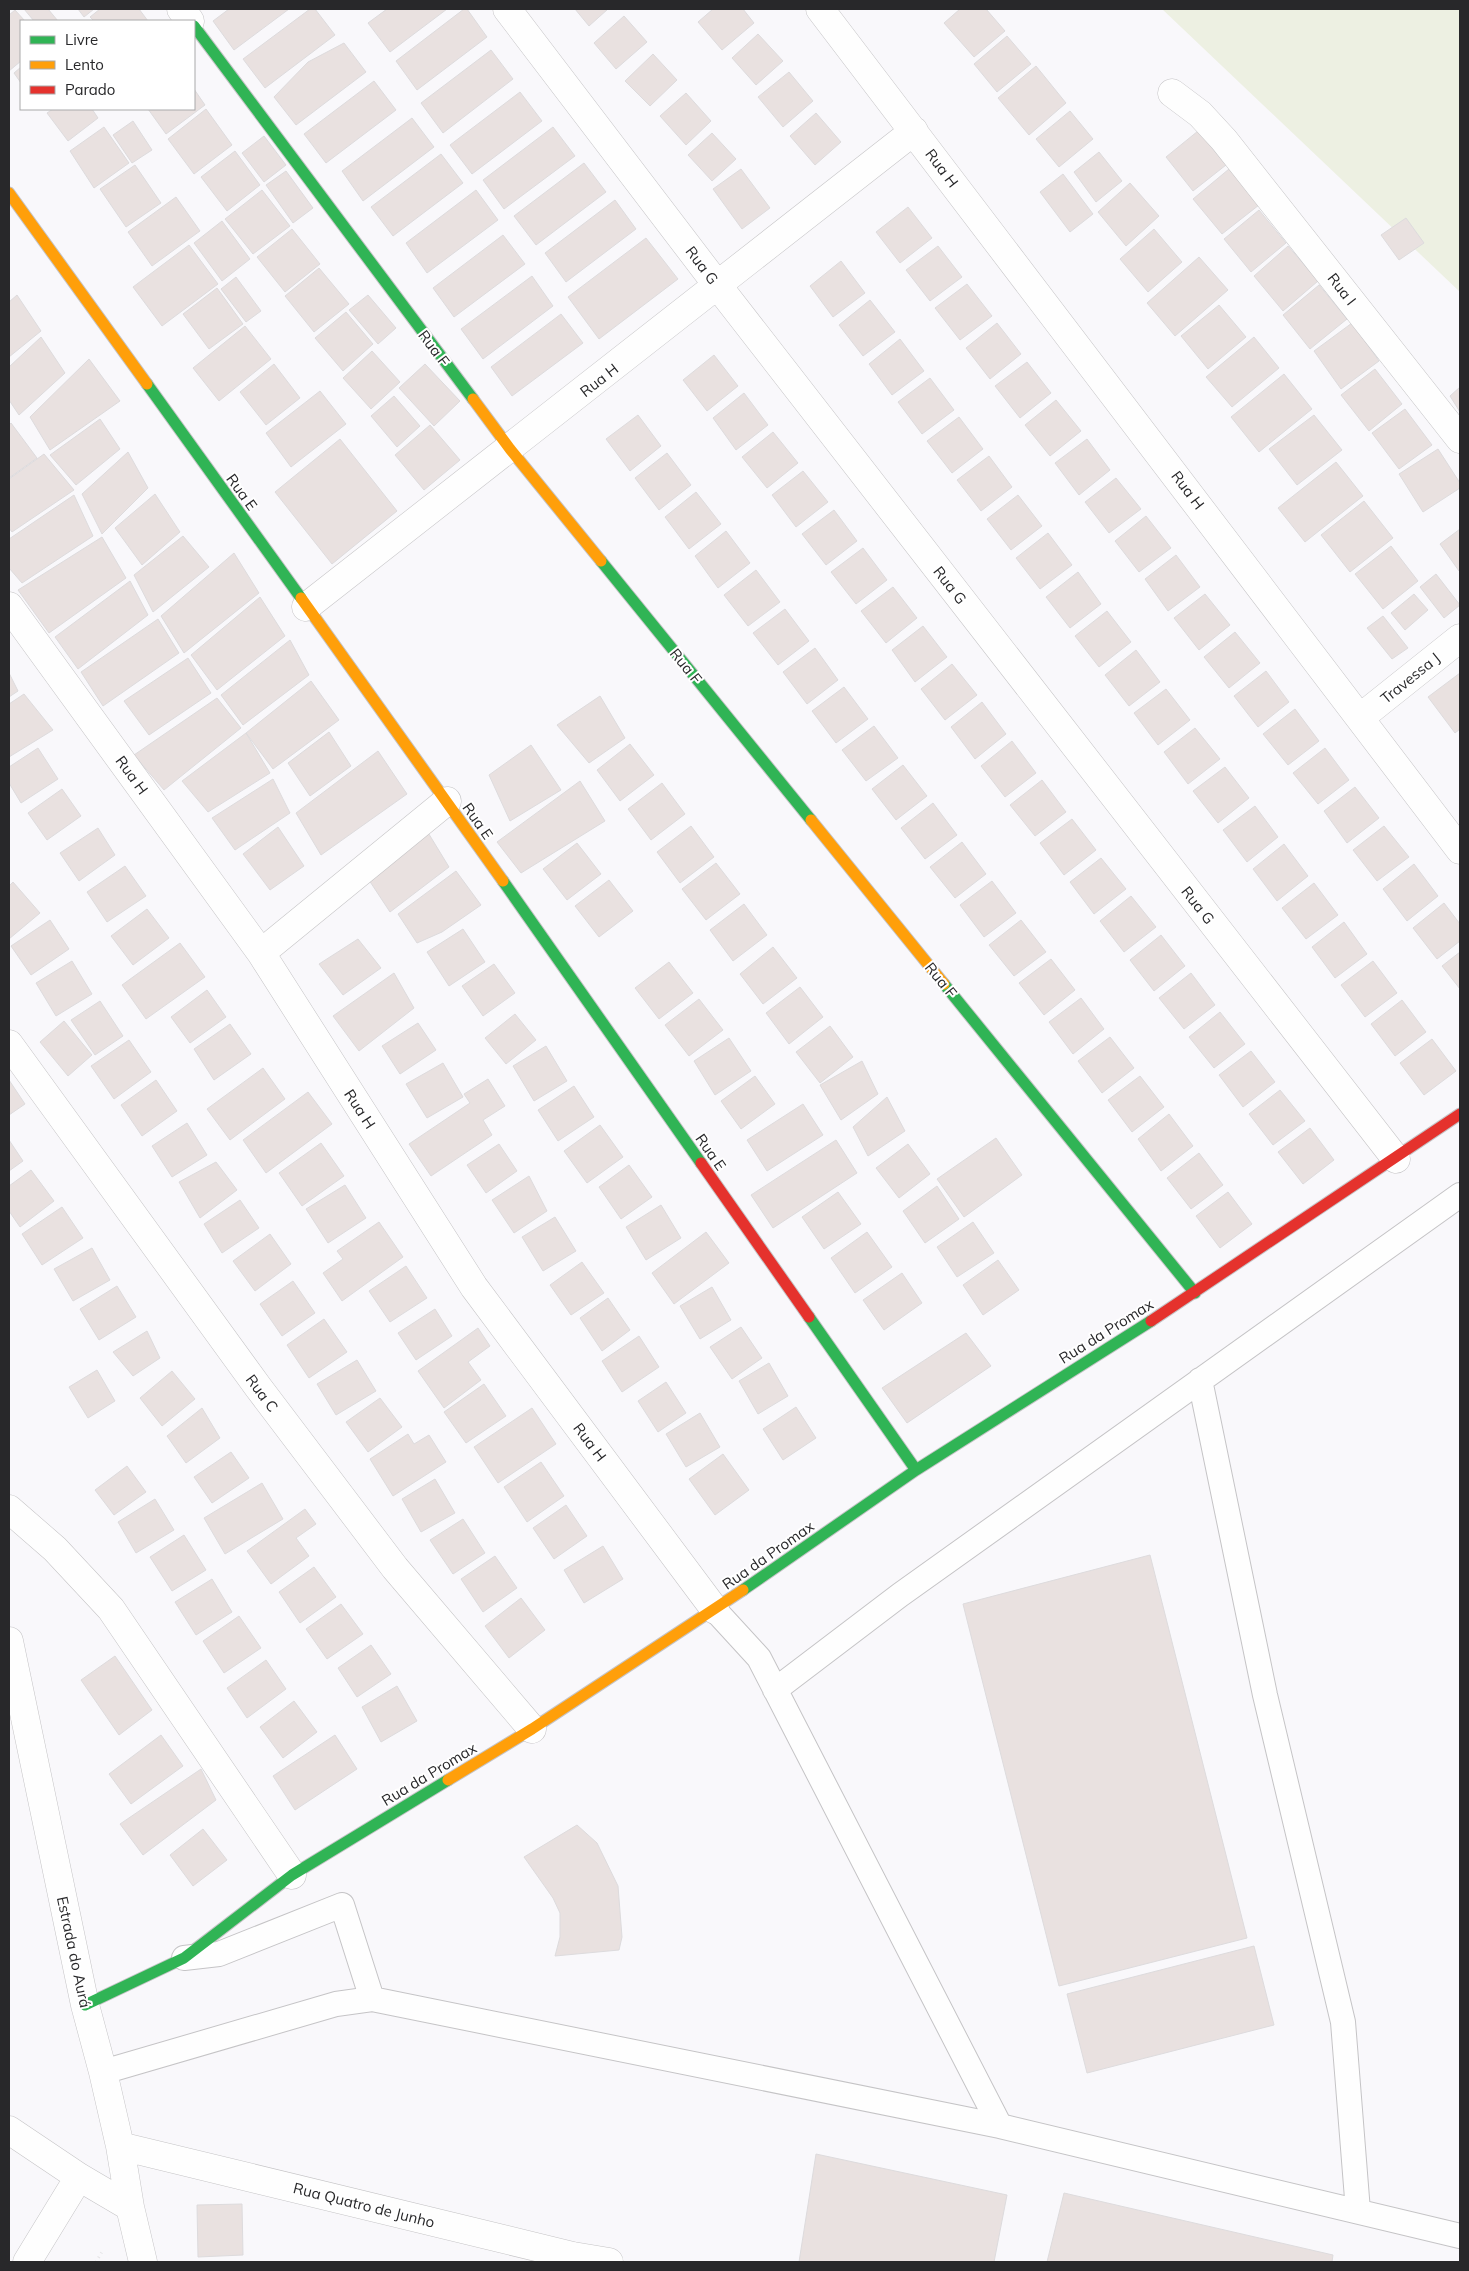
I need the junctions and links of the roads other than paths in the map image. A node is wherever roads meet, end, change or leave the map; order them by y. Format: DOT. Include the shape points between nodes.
graph roads {
  1 [pos="181,9"];
  2 [pos="507,9"];
  3 [pos="820,9"];
  4 [pos="189,20"];
  5 [pos="195,27"];
  6 [pos="1172,93"];
  7 [pos="914,132"];
  8 [pos="9,194"];
  9 [pos="718,286"];
  10 [pos="1460,439"];
  11 [pos="510,449"];
  12 [pos="9,606"];
  13 [pos="306,607"];
  14 [pos="1460,638"];
  15 [pos="1361,717"];
  16 [pos="447,801"];
  17 [pos="1460,850"];
  18 [pos="261,953"];
  19 [pos="9,1044"];
  20 [pos="1460,1114"];
  21 [pos="1396,1159"];
  22 [pos="1460,1195"];
  23 [pos="1195,1293"];
  24 [pos="1200,1380"];
  25 [pos="916,1470"];
  26 [pos="9,1509"];
  27 [pos="715,1610"];
  28 [pos="9,1641"];
  29 [pos="775,1690"];
  30 [pos="532,1729"];
  31 [pos="292,1875"];
  32 [pos="184,1958"];
  33 [pos="372,1999"];
  34 [pos="85,2005"];
  35 [pos="104,2072"];
  36 [pos="1000,2126"];
  37 [pos="9,2130"];
  38 [pos="120,2146"];
  39 [pos="80,2177"];
  40 [pos="130,2207"];
  41 [pos="1358,2211"];
  42 [pos="1460,2236"];
  43 [pos="573,2259"];
  44 [pos="27,2262"];
  45 [pos="143,2262"];
  46 [pos="609,2262"];
  1 -- 4 [label="street"];
  2 -- 9 [label="street, Rua G"];
  3 -- 7 [label="street, Rua H"];
  5 -- 11 [label="street, Rua F"];
  6 -- 10 [label="street, Rua I" via="1200,114 1224,140"];
  7 -- 9 [label="street, Rua H"];
  7 -- 15 [label="street, Rua H"];
  8 -- 13 [label="street, Rua E"];
  9 -- 11 [label="street, Rua H"];
  9 -- 21 [label="street, Rua G"];
  11 -- 13 [label="street, Rua H"];
  11 -- 23 [label="street, Rua F"];
  12 -- 18 [label="street, Rua H"];
  13 -- 16 [label="street, Rua E"];
  14 -- 15 [label="street, Travessa J"];
  15 -- 17 [label="street, Rua H"];
  16 -- 18 [label="street"];
  16 -- 25 [label="street, Rua E"];
  18 -- 27 [label="street, Rua H" via="474,1287"];
  19 -- 30 [label="street, Rua C" via="258,1387 395,1568"];
  20 -- 21 [label="street, Rua da Promax"];
  21 -- 23 [label="street, Rua da Promax"];
  22 -- 24 [label="lane"];
  23 -- 25 [label="street, Rua da Promax"];
  24 -- 29 [label="lane" via="900,1595"];
  24 -- 41 [label="lane" via="1265,1695 1343,2022"];
  25 -- 27 [label="street, Rua da Promax"];
  26 -- 31 [label="street" via="55,1550 111,1609"];
  27 -- 29 [label="lane" via="758,1658"];
  27 -- 30 [label="street, Rua da Promax"];
  28 -- 34 [label="street, Estrada do Aurá"];
  29 -- 36 [label="lane"];
  30 -- 31 [label="street, Rua da Promax"];
  31 -- 32 [label="street, Rua da Promax"];
  32 -- 33 [label="lane" via="219,1954 342,1905"];
  32 -- 34 [label="street, Rua da Promax"];
  33 -- 35 [label="lane" via="336,2004"];
  33 -- 36 [label="lane"];
  34 -- 35 [label="street, Estrada do Aurá"];
  35 -- 38 [label="street, Estrada do Aurá"];
  36 -- 41 [label="lane"];
  37 -- 39 [label="street"];
  38 -- 40 [label="street, Estrada do Aurá"];
  38 -- 43 [label="street, Rua Quatro de Junho"];
  39 -- 40 [label="street"];
  39 -- 44 [label="street"];
  40 -- 45 [label="street, Estrada do Aurá"];
  41 -- 42 [label="lane"];
  43 -- 46 [label="street, Rua Quatro de Junho"];
}
